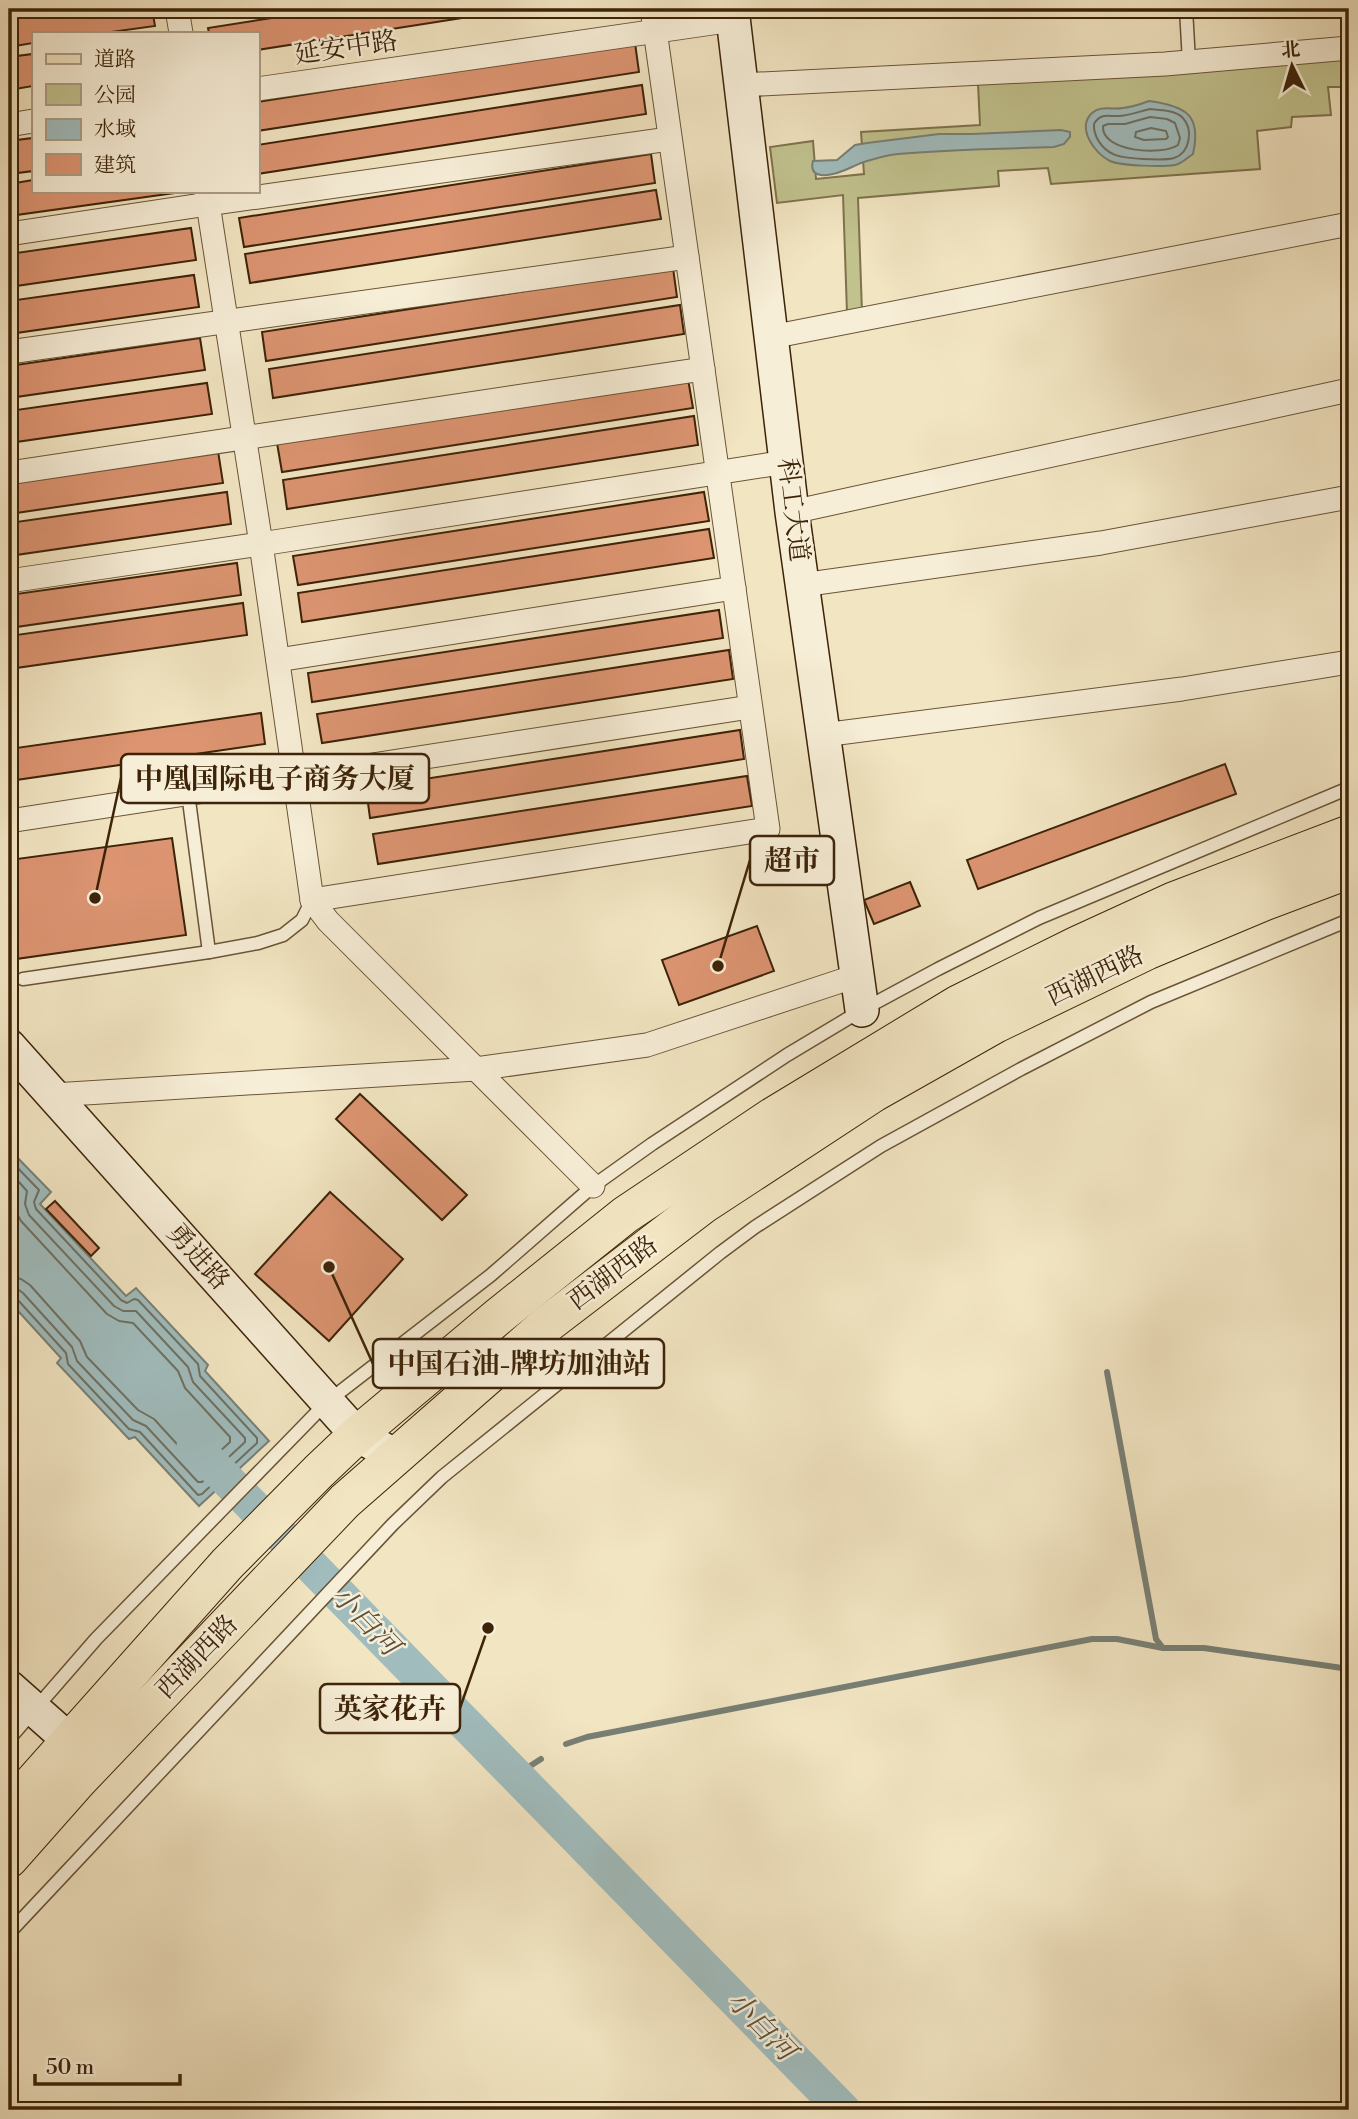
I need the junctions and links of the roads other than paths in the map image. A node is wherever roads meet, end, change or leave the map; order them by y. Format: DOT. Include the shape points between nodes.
graph roads {
  1 [pos="177,9"];
  2 [pos="1186,9"];
  3 [pos="732,14"];
  4 [pos="653,20"];
  5 [pos="181,32"];
  6 [pos="1349,48"];
  7 [pos="1189,62"];
  8 [pos="741,85"];
  9 [pos="259,89"];
  10 [pos="32,121"];
  11 [pos="9,125"];
  12 [pos="669,139"];
  13 [pos="259,190"];
  14 [pos="247,192"];
  15 [pos="207,197"];
  16 [pos="1349,224"];
  17 [pos="9,234"];
  18 [pos="687,257"];
  19 [pos="227,322"];
  20 [pos="771,337"];
  21 [pos="9,352"];
  22 [pos="703,369"];
  23 [pos="1349,390"];
  24 [pos="245,439"];
  25 [pos="786,462"];
  26 [pos="9,473"];
  27 [pos="718,474"];
  28 [pos="1349,497"];
  29 [pos="792,512"];
  30 [pos="261,544"];
  31 [pos="9,580"];
  32 [pos="802,585"];
  33 [pos="734,588"];
  34 [pos="278,660"];
  35 [pos="1349,662"];
  36 [pos="750,706"];
  37 [pos="822,735"];
  38 [pos="295,777"];
  39 [pos="1349,788"];
  40 [pos="188,793"];
  41 [pos="9,821"];
  42 [pos="1349,834"];
  43 [pos="1349,870"];
  44 [pos="312,900"];
  45 [pos="1349,920"];
  46 [pos="209,952"];
  47 [pos="847,978"];
  48 [pos="23,979"];
  49 [pos="862,1010"];
  50 [pos="9,1046"];
  51 [pos="477,1069"];
  52 [pos="53,1095"];
  53 [pos="593,1186"];
  54 [pos="327,1402"];
  55 [pos="357,1435"];
  56 [pos="396,1456"];
  57 [pos="9,1687"];
  58 [pos="35,1710"];
  59 [pos="9,1739"];
  60 [pos="70,1741"];
  61 [pos="9,1809"];
  62 [pos="9,1859"];
  63 [pos="9,1933"];
  1 -- 5 [label="street"];
  2 -- 7 [label="lane"];
  3 -- 4 [label="street, 延安中路"];
  3 -- 8 [label="street, 科工大道"];
  4 -- 9 [label="street, 延安中路"];
  4 -- 12 [label="street"];
  6 -- 7 [label="street"];
  7 -- 8 [label="street"];
  8 -- 20 [label="street, 科工大道"];
  10 -- 11 [label="street"];
  12 -- 13 [label="street"];
  12 -- 18 [label="street"];
  14 -- 15 [label="street"];
  15 -- 17 [label="street"];
  15 -- 19 [label="street"];
  16 -- 20 [label="street"];
  18 -- 19 [label="street"];
  18 -- 22 [label="street"];
  19 -- 21 [label="street"];
  19 -- 24 [label="street"];
  20 -- 25 [label="street, 科工大道"];
  22 -- 24 [label="street"];
  22 -- 27 [label="street"];
  23 -- 29 [label="street"];
  24 -- 26 [label="street"];
  24 -- 30 [label="street"];
  25 -- 27 [label="street"];
  25 -- 29 [label="street, 科工大道"];
  27 -- 30 [label="street"];
  27 -- 33 [label="street"];
  28 -- 32 [label="street" via="1101,543"];
  29 -- 32 [label="street, 科工大道"];
  30 -- 31 [label="street"];
  30 -- 34 [label="street"];
  32 -- 37 [label="street, 科工大道"];
  33 -- 34 [label="street"];
  33 -- 36 [label="street"];
  34 -- 38 [label="street"];
  35 -- 37 [label="street" via="1182,689"];
  36 -- 38 [label="street"];
  36 -- 44 [label="street" via="768,829"];
  37 -- 49 [label="street, 科工大道"];
  38 -- 40 [label="street"];
  38 -- 44 [label="street"];
  39 -- 49 [label="lane" via="1039,918"];
  40 -- 41 [label="street"];
  40 -- 46 [label="lane"];
  42 -- 55 [label="main road, 西湖西路" via="1173,901 1077,945 958,1004 807,1095 625,1215"];
  43 -- 56 [label="main road, 西湖西路" via="1147,951 996,1024 874,1093 703,1205 547,1325"];
  44 -- 46 [label="lane" via="302,920 284,935"];
  44 -- 51 [label="street"];
  45 -- 63 [label="lane" via="1151,1002 1021,1069 881,1146 720,1253 442,1478 393,1524"];
  46 -- 48 [label="lane"];
  47 -- 51 [label="street" via="647,1045"];
  49 -- 53 [label="lane"];
  50 -- 52 [label="street, 勇进路"];
  51 -- 52 [label="street"];
  51 -- 53 [label="street"];
  52 -- 54 [label="street, 勇进路"];
  53 -- 54 [label="lane" via="491,1275"];
  54 -- 55 [label="street, 勇进路"];
  54 -- 58 [label="lane" via="96,1639"];
  55 -- 56 [label="street, 勇进路"];
  55 -- 60 [label="main road, 西湖西路" via="228,1564"];
  56 -- 62 [label="main road, 西湖西路" via="345,1501"];
  57 -- 58 [label="street"];
  58 -- 59 [label="lane"];
  58 -- 60 [label="street"];
  60 -- 61 [label="main road, 西湖西路"];
}
